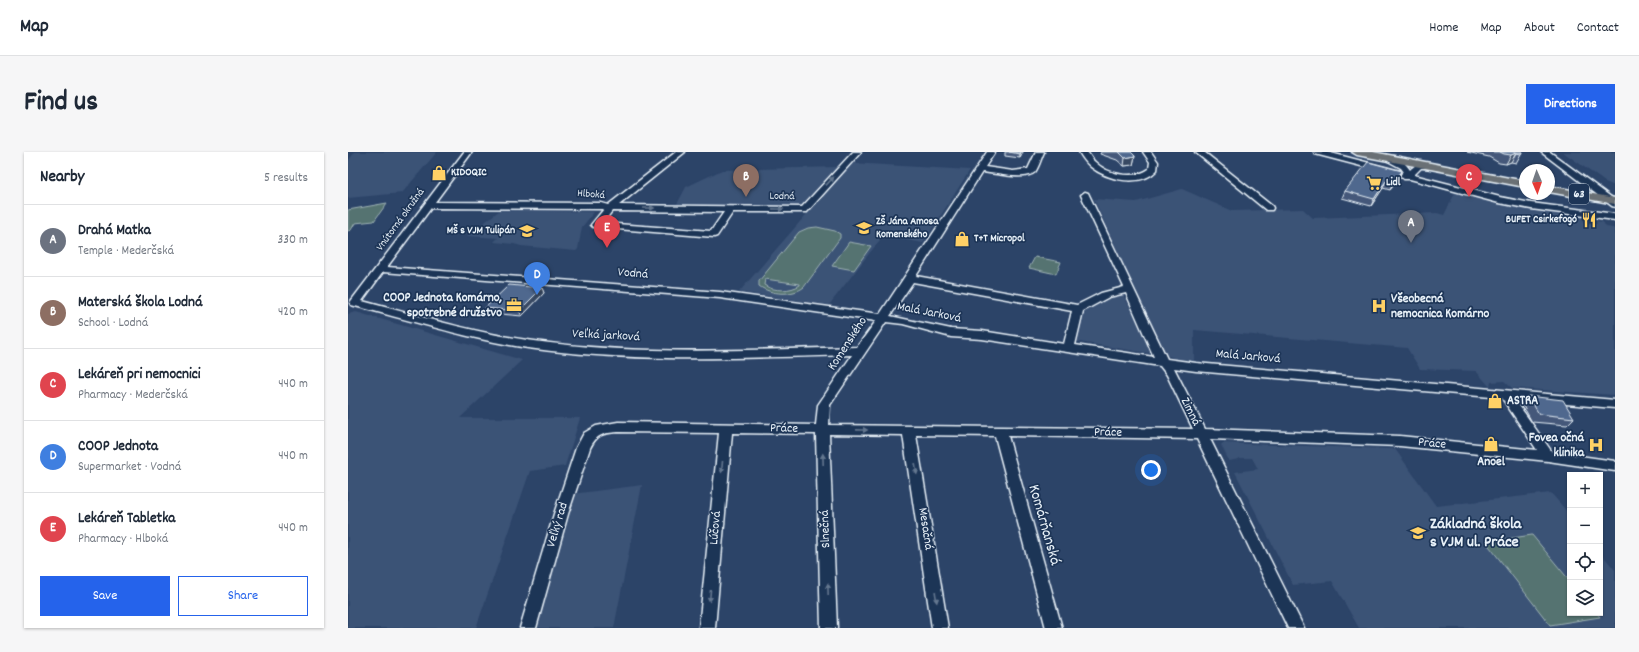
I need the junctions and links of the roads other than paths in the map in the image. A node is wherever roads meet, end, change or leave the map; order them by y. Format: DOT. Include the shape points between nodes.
graph roads {
  1 [pos="468,152"];
  2 [pos="681,152"];
  3 [pos="857,152"];
  4 [pos="991,152"];
  5 [pos="1040,152"];
  6 [pos="1083,152"];
  7 [pos="1147,152"];
  8 [pos="1199,152"];
  9 [pos="1318,152"];
  10 [pos="1358,152"];
  11 [pos="1382,152"];
  12 [pos="1545,152"];
  13 [pos="1391,159"];
  14 [pos="1428,166"];
  15 [pos="980,169"];
  16 [pos="1408,175"];
  17 [pos="1519,179"];
  18 [pos="1519,183"];
  19 [pos="1555,186"];
  20 [pos="1555,190"];
  21 [pos="1085,195"];
  22 [pos="1611,199"];
  23 [pos="427,205"];
  24 [pos="610,208"];
  25 [pos="1269,208"];
  26 [pos="730,209"];
  27 [pos="1613,216"];
  28 [pos="381,268"];
  29 [pos="910,278"];
  30 [pos="1130,289"];
  31 [pos="355,302"];
  32 [pos="1078,309"];
  33 [pos="882,318"];
  34 [pos="1069,348"];
  35 [pos="860,352"];
  36 [pos="1163,362"];
  37 [pos="1505,394"];
  38 [pos="1615,404"];
  39 [pos="726,428"];
  40 [pos="600,429"];
  41 [pos="822,429"];
  42 [pos="910,430"];
  43 [pos="1000,432"];
  44 [pos="1201,434"];
  45 [pos="1548,456"];
  46 [pos="1615,466"];
  47 [pos="528,628"];
  48 [pos="707,628"];
  49 [pos="830,628"];
  50 [pos="940,628"];
  51 [pos="1054,628"];
  52 [pos="1296,628"];
  1 -- 23 [label="street, Vnútorná okružná"];
  2 -- 24 [label="street"];
  26 -- 3 [label="street, Lodná, one-way" via="804,210"];
  4 -- 15 [label="street, Komenského"];
  5 -- 15 [label="street" via="1029,173"];
  6 -- 7 [label="street" via="1089,161 1101,170 1129,179 1145,176 1152,170 1153,159"];
  8 -- 25 [label="street"];
  9 -- 16 [label="street"];
  10 -- 13 [label="main road"];
  11 -- 17 [label="main road"];
  12 -- 22 [label="street"];
  13 -- 14 [label="main road"];
  13 -- 16 [label="street" via="1404,166"];
  14 -- 16 [label="street" via="1419,166"];
  14 -- 18 [label="main road"];
  15 -- 29 [label="street, Komenského"];
  16 -- 27 [label="street" via="1499,200"];
  19 -- 22 [label="main road, 63"];
  20 -- 22 [label="main road, 63"];
  21 -- 30 [label="street, Zimná"];
  23 -- 24 [label="street, Hlboká"];
  23 -- 28 [label="street, Vnútorná okružná"];
  24 -- 26 [label="street, Lodná, one-way"];
  24 -- 26 [label="street, Hlboká" via="596,225 714,234"];
  28 -- 31 [label="street, Vnútorná okružná"];
  28 -- 33 [label="street, Vodná" via="720,295"];
  29 -- 32 [label="street"];
  29 -- 33 [label="street, Komenského"];
  30 -- 32 [label="street" via="1105,295"];
  30 -- 36 [label="street, Zimná"];
  31 -- 35 [label="street, Veľká jarková" via="488,337 551,347 625,352"];
  32 -- 34 [label="street"];
  33 -- 34 [label="street, Malá Jarková" via="951,333"];
  33 -- 35 [label="street, Komenského"];
  34 -- 36 [label="street, Malá Jarková"];
  35 -- 41 [label="street, Komenského" via="824,405"];
  36 -- 37 [label="street, Malá Jarková"];
  36 -- 44 [label="street, Zimná" via="1172,374"];
  37 -- 38 [label="street, Malá Jarková"];
  37 -- 45 [label="street"];
  39 -- 40 [label="street, Práce"];
  39 -- 41 [label="street, Práce"];
  39 -- 48 [label="street, Lúčová, one-way"];
  40 -- 47 [label="street, Veľký rad" via="589,436 583,448"];
  41 -- 42 [label="street, Práce, one-way"];
  49 -- 41 [label="street, Slnečná, one-way"];
  42 -- 43 [label="street, Práce"];
  42 -- 50 [label="street, Mesačná, one-way"];
  43 -- 44 [label="street, Práce"];
  43 -- 51 [label="street, Komárňanská"];
  44 -- 45 [label="street, Práce" via="1400,441"];
  44 -- 52 [label="street, Zimná"];
  45 -- 46 [label="street, Práce"];
}
